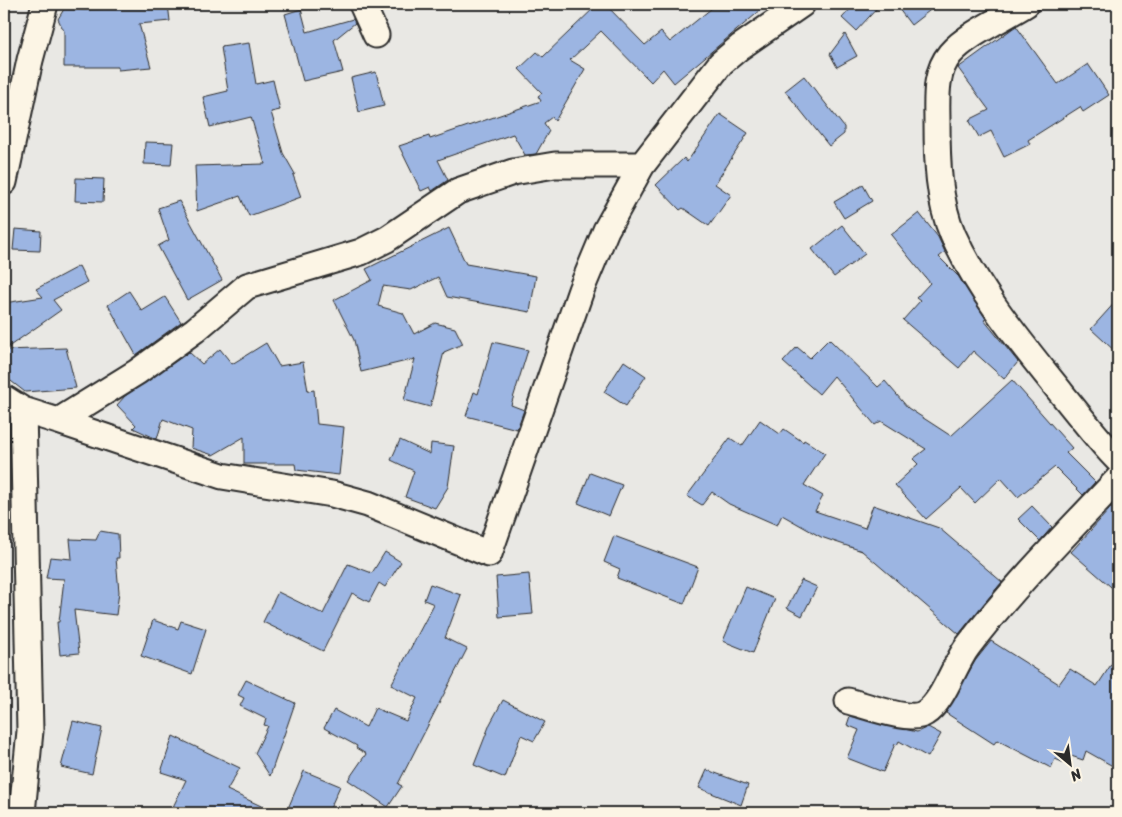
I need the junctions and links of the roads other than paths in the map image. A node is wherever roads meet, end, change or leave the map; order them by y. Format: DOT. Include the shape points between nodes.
graph roads {
  1 [pos="45,4"];
  2 [pos="362,4"];
  3 [pos="802,4"];
  4 [pos="1026,4"];
  5 [pos="376,35"];
  6 [pos="642,165"];
  7 [pos="4,182"];
  8 [pos="13,404"];
  9 [pos="58,421"];
  10 [pos="1118,460"];
  11 [pos="1118,479"];
  12 [pos="848,701"];
  13 [pos="22,813"];
  1 -- 7 [label="street"];
  2 -- 5 [label="street"];
  3 -- 6 [label="street" via="740,46 721,63"];
  4 -- 10 [label="street" via="965,41 950,54 942,69 937,84 937,156 943,202 952,234 982,287 1026,349"];
  6 -- 9 [label="street" via="556,165 513,172 458,191 387,239 361,252 247,286 195,330"];
  6 -- 9 [label="street" via="606,230 581,290 489,554 368,504 324,493 222,476"];
  8 -- 9 [label="street"];
  8 -- 13 [label="street" via="30,732"];
  11 -- 12 [label="street" via="987,622 966,648 934,705 925,713 912,717"];
}
